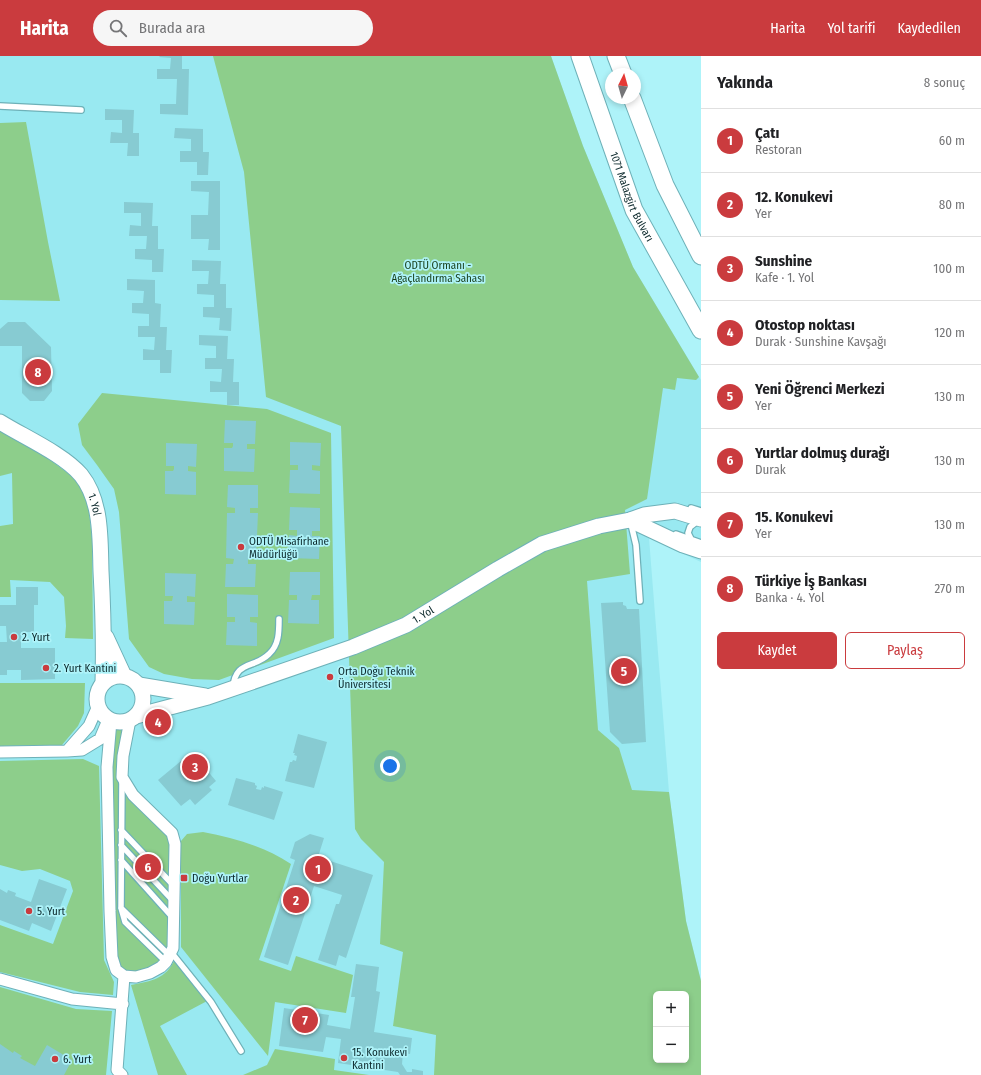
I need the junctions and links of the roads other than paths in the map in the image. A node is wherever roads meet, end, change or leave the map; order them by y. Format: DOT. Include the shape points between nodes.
graph roads {
  1 [pos="580,56"];
  2 [pos="616,56"];
  3 [pos="621,68"];
  4 [pos="634,104"];
  5 [pos="0,106"];
  6 [pos="81,110"];
  7 [pos="701,256"];
  8 [pos="701,330"];
  9 [pos="3,422"];
  10 [pos="668,506"];
  11 [pos="688,507"];
  12 [pos="701,511"];
  13 [pos="637,517"];
  14 [pos="673,518"];
  15 [pos="680,519"];
  16 [pos="698,521"];
  17 [pos="701,525"];
  18 [pos="691,539"];
  19 [pos="701,543"];
  20 [pos="701,552"];
  21 [pos="640,601"];
  22 [pos="279,619"];
  23 [pos="104,634"];
  24 [pos="124,676"];
  25 [pos="102,683"];
  26 [pos="139,685"];
  27 [pos="233,688"];
  28 [pos="208,697"];
  29 [pos="98,706"];
  30 [pos="133,718"];
  31 [pos="110,720"];
  32 [pos="67,751"];
  33 [pos="0,752"];
  34 [pos="122,777"];
  35 [pos="121,830"];
  36 [pos="121,845"];
  37 [pos="121,860"];
  38 [pos="174,886"];
  39 [pos="174,902"];
  40 [pos="173,918"];
  41 [pos="169,956"];
  42 [pos="124,976"];
  43 [pos="0,979"];
  44 [pos="123,1004"];
  45 [pos="241,1051"];
  46 [pos="118,1073"];
  1 -- 8 [label="main road, 1071 Malazgirt Bulvarı" via="634,210"];
  2 -- 3 [label="main road"];
  4 -- 7 [label="main road" via="665,185"];
  5 -- 6 [label="lane"];
  9 -- 23 [label="street, 1. Yol" via="64,460 80,475 91,491 97,512"];
  10 -- 13 [label="lane"];
  11 -- 12 [label="lane"];
  13 -- 14 [label="lane"];
  13 -- 16 [label="street, 1. Yol" via="675,511"];
  13 -- 18 [label="lane"];
  13 -- 20 [label="street" via="683,545"];
  13 -- 21 [label="lane"];
  13 -- 27 [label="street, 1. Yol" via="542,544 406,625 353,647"];
  15 -- 16 [label="lane"];
  16 -- 17 [label="lane"];
  16 -- 18 [label="lane" via="690,527 688,533"];
  18 -- 19 [label="lane"];
  22 -- 27 [label="lane" via="276,645 260,660 238,670"];
  23 -- 24 [label="street"];
  23 -- 25 [label="street, 1. Yol"];
  24 -- 25 [label="street" via="109,678"];
  24 -- 26 [label="street" via="135,680"];
  25 -- 29 [label="street" via="98,690"];
  26 -- 28 [label="street"];
  26 -- 30 [label="street" via="143,705"];
  27 -- 28 [label="street, 1. Yol"];
  28 -- 30 [label="street, 1. Yol"];
  29 -- 31 [label="street"];
  29 -- 32 [label="street" via="89,726"];
  30 -- 31 [label="street" via="124,722"];
  30 -- 34 [label="street" via="123,756"];
  31 -- 32 [label="street" via="100,739 82,750"];
  31 -- 42 [label="street" via="108,767 112,958 116,970"];
  32 -- 33 [label="street"];
  34 -- 35 [label="lane"];
  34 -- 38 [label="street" via="134,795 172,834 175,844"];
  35 -- 36 [label="lane"];
  35 -- 38 [label="lane"];
  36 -- 37 [label="lane"];
  36 -- 39 [label="lane"];
  37 -- 40 [label="lane"];
  37 -- 41 [label="lane" via="121,908 125,922"];
  38 -- 39 [label="street"];
  39 -- 40 [label="street"];
  40 -- 41 [label="street" via="173,948"];
  41 -- 42 [label="street" via="161,967 150,973 136,977"];
  41 -- 45 [label="lane" via="211,1002"];
  42 -- 44 [label="street"];
  43 -- 44 [label="street" via="72,999"];
  44 -- 46 [label="street"];
}
